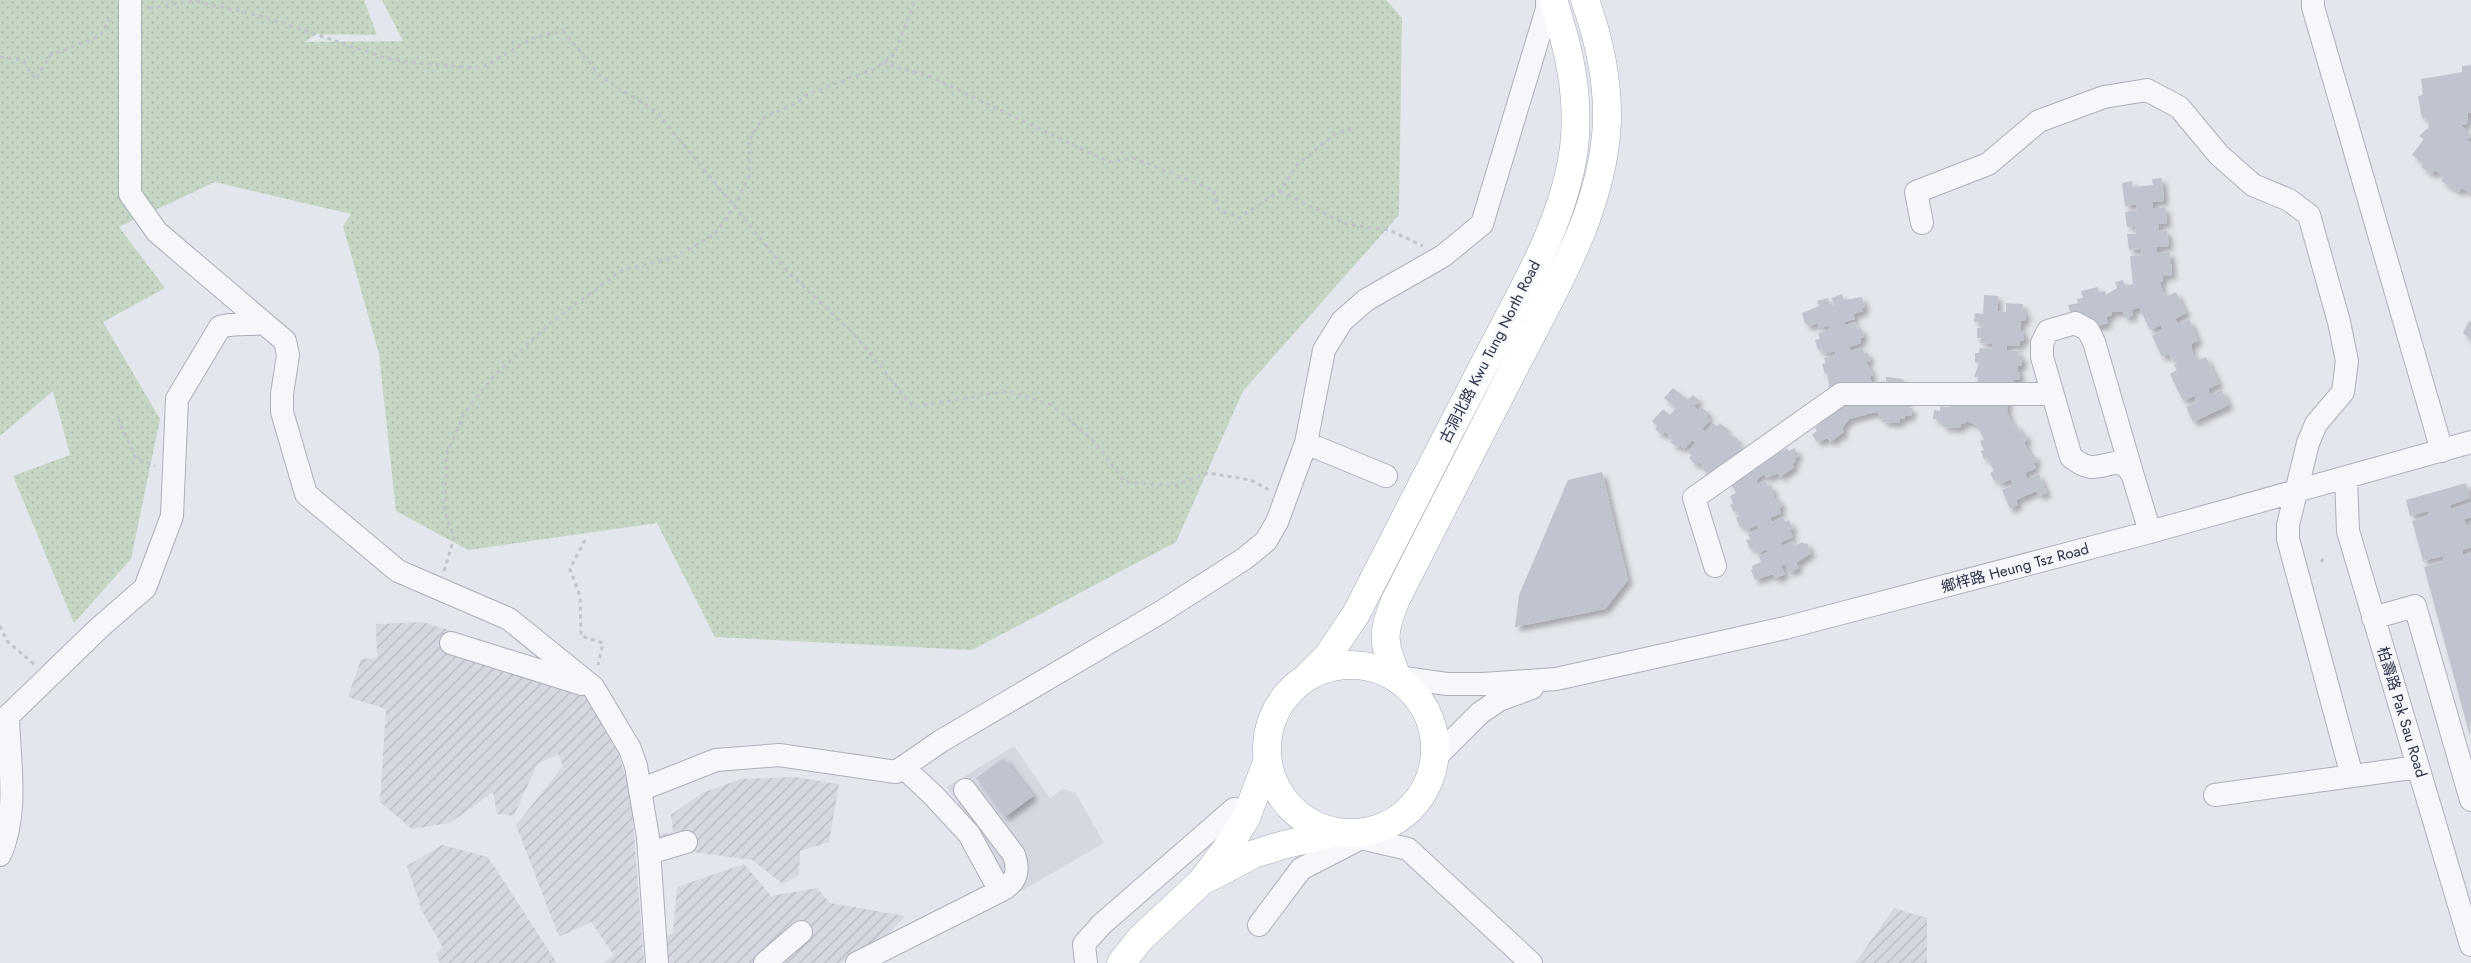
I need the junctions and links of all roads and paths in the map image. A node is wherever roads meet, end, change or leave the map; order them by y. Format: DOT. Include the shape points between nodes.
graph roads {
  1 [pos="915,0"];
  2 [pos="1547,0"];
  3 [pos="1553,0"];
  4 [pos="1585,0"];
  5 [pos="2313,0"];
  6 [pos="130,4"];
  7 [pos="0,57"];
  8 [pos="882,63"];
  9 [pos="1355,128"];
  10 [pos="1280,191"];
  11 [pos="735,206"];
  12 [pos="1922,222"];
  13 [pos="1443,256"];
  14 [pos="264,323"];
  15 [pos="2052,394"];
  16 [pos="118,418"];
  17 [pos="2471,442"];
  18 [pos="1306,443"];
  19 [pos="2442,451"];
  20 [pos="174,473"];
  21 [pos="1386,476"];
  22 [pos="2133,476"];
  23 [pos="2346,478"];
  24 [pos="1285,500"];
  25 [pos="2150,532"];
  26 [pos="585,540"];
  27 [pos="2326,555"];
  28 [pos="2321,562"];
  29 [pos="1715,566"];
  30 [pos="439,588"];
  31 [pos="2373,618"];
  32 [pos="0,626"];
  33 [pos="451,643"];
  34 [pos="1309,675"];
  35 [pos="49,676"];
  36 [pos="1397,677"];
  37 [pos="1556,679"];
  38 [pos="593,688"];
  39 [pos="1435,758"];
  40 [pos="1267,762"];
  41 [pos="903,767"];
  42 [pos="2418,767"];
  43 [pos="2352,776"];
  44 [pos="640,790"];
  45 [pos="975,795"];
  46 [pos="2216,795"];
  47 [pos="2471,800"];
  48 [pos="1234,809"];
  49 [pos="1338,832"];
  50 [pos="686,842"];
  51 [pos="649,853"];
  52 [pos="0,855"];
  53 [pos="1202,880"];
  54 [pos="1000,892"];
  55 [pos="2464,897"];
  56 [pos="1259,925"];
  57 [pos="801,932"];
  58 [pos="2471,945"];
  59 [pos="657,963"];
  60 [pos="765,963"];
  61 [pos="857,963"];
  62 [pos="1086,963"];
  63 [pos="1121,963"];
  64 [pos="1531,963"];
  1 -- 8 [label="path" via="894,55"];
  2 -- 13 [label="street" via="1547,9 1482,224"];
  3 -- 34 [label="main road, 古洞北路 Kwu Tung North Road" via="1574,77 1576,112 1574,149 1558,209 1530,276 1356,614 1332,650"];
  4 -- 36 [label="main road, 古洞北路 Kwu Tung North Road" via="1601,54 1606,89 1606,123 1594,196 1561,276 1385,625 1385,646"];
  5 -- 19 [label="street"];
  6 -- 7 [label="path" via="113,14 100,36 51,55 35,79 23,60"];
  6 -- 11 [label="path" via="146,9 195,0 266,17 386,58 481,68 533,38 563,31 602,78 657,112"];
  6 -- 14 [label="street" via="130,194 157,232"];
  8 -- 10 [label="path" via="929,76 1109,162 1134,158 1213,190 1219,210 1240,218"];
  8 -- 11 [label="path" via="806,95 763,118 748,140 749,176"];
  9 -- 10 [label="path" via="1338,132 1298,164"];
  10 -- 13 [label="path" via="1346,224 1389,230"];
  11 -- 24 [label="path" via="786,270 854,334 913,407 1008,391 1052,405 1094,442 1125,482 1173,486 1208,473 1251,480"];
  11 -- 30 [label="path" via="714,235 673,258 622,270 550,323 495,375 465,412 446,455 445,512 454,538"];
  12 -- 43 [label="street" via="1916,192 1988,164 2039,121 2104,97 2147,90 2179,107 2219,155 2253,185 2289,200 2309,215 2347,362 2343,392 2316,424 2308,443 2288,525 2288,539"];
  13 -- 18 [label="street" via="1366,300 1342,321 1324,350"];
  14 -- 20 [label="street" via="230,324 220,327 214,336 177,399"];
  14 -- 30 [label="street" via="285,341 288,355 282,412 306,494 398,571"];
  15 -- 22 [label="street" via="2071,457 2082,466 2093,468 2119,462"];
  15 -- 22 [label="street" via="2042,357 2042,343 2048,331 2076,323 2088,330 2094,342"];
  15 -- 29 [label="street" via="1841,394 1694,498"];
  16 -- 20 [label="path" via="136,459"];
  17 -- 19 [label="street, 鄉梓路 Heung Tsz Road"];
  18 -- 21 [label="street"];
  18 -- 24 [label="street"];
  19 -- 23 [label="street, 鄉梓路 Heung Tsz Road"];
  20 -- 35 [label="street" via="172,516 145,588"];
  22 -- 25 [label="street"];
  23 -- 25 [label="street, 鄉梓路 Heung Tsz Road"];
  23 -- 31 [label="street, 柏壽路 Pak Sau Road" via="2348,531"];
  24 -- 41 [label="street" via="1266,541 1244,559"];
  25 -- 37 [label="street, 鄉梓路 Heung Tsz Road" via="1785,628"];
  26 -- 38 [label="path" via="570,569 580,596 581,636 603,643"];
  27 -- 28 [label="path"];
  30 -- 38 [label="street" via="509,618"];
  31 -- 42 [label="street, 柏壽路 Pak Sau Road"];
  31 -- 47 [label="street" via="2415,606"];
  32 -- 35 [label="path" via="7,641"];
  33 -- 38 [label="street"];
  34 -- 36 [label="main road, 古洞北路 Kwu Tung North Road" via="1330,667 1352,664 1374,667"];
  34 -- 40 [label="main road, 古洞北路 Kwu Tung North Road" via="1292,688 1270,722"];
  35 -- 52 [label="street" via="8,716 12,789 9,836"];
  36 -- 37 [label="street, 鄉梓路 Heung Tsz Road" via="1447,684"];
  36 -- 39 [label="main road, 古洞北路 Kwu Tung North Road" via="1415,694 1428,714 1435,735"];
  37 -- 39 [label="street, 鄉梓路 Heung Tsz Road" via="1499,700 1475,718"];
  38 -- 44 [label="street" via="630,749"];
  39 -- 49 [label="main road, 古洞北路 Kwu Tung North Road" via="1418,799 1396,820 1361,832"];
  40 -- 49 [label="main road, 古洞北路 Kwu Tung North Road" via="1283,800 1297,814 1316,826"];
  40 -- 53 [label="main road, 古洞北路 Kwu Tung North Road" via="1246,818"];
  41 -- 44 [label="street" via="896,772 779,755 716,760"];
  41 -- 54 [label="street" via="969,834"];
  42 -- 43 [label="street"];
  42 -- 55 [label="street, 柏壽路 Pak Sau Road"];
  43 -- 46 [label="street"];
  44 -- 51 [label="street"];
  45 -- 54 [label="street" via="1014,855 1018,867 1016,878"];
  48 -- 62 [label="street" via="1102,924 1084,944"];
  49 -- 53 [label="main road, 古洞北路 Kwu Tung North Road" via="1254,854"];
  50 -- 51 [label="street"];
  51 -- 59 [label="street"];
  53 -- 63 [label="main road, 古洞北路 Kwu Tung North Road" via="1152,926"];
  54 -- 61 [label="street"];
  55 -- 58 [label="street, 柏壽路 Pak Sau Road"];
  56 -- 64 [label="street" via="1301,869 1361,838 1408,849"];
  57 -- 60 [label="street"];
}
